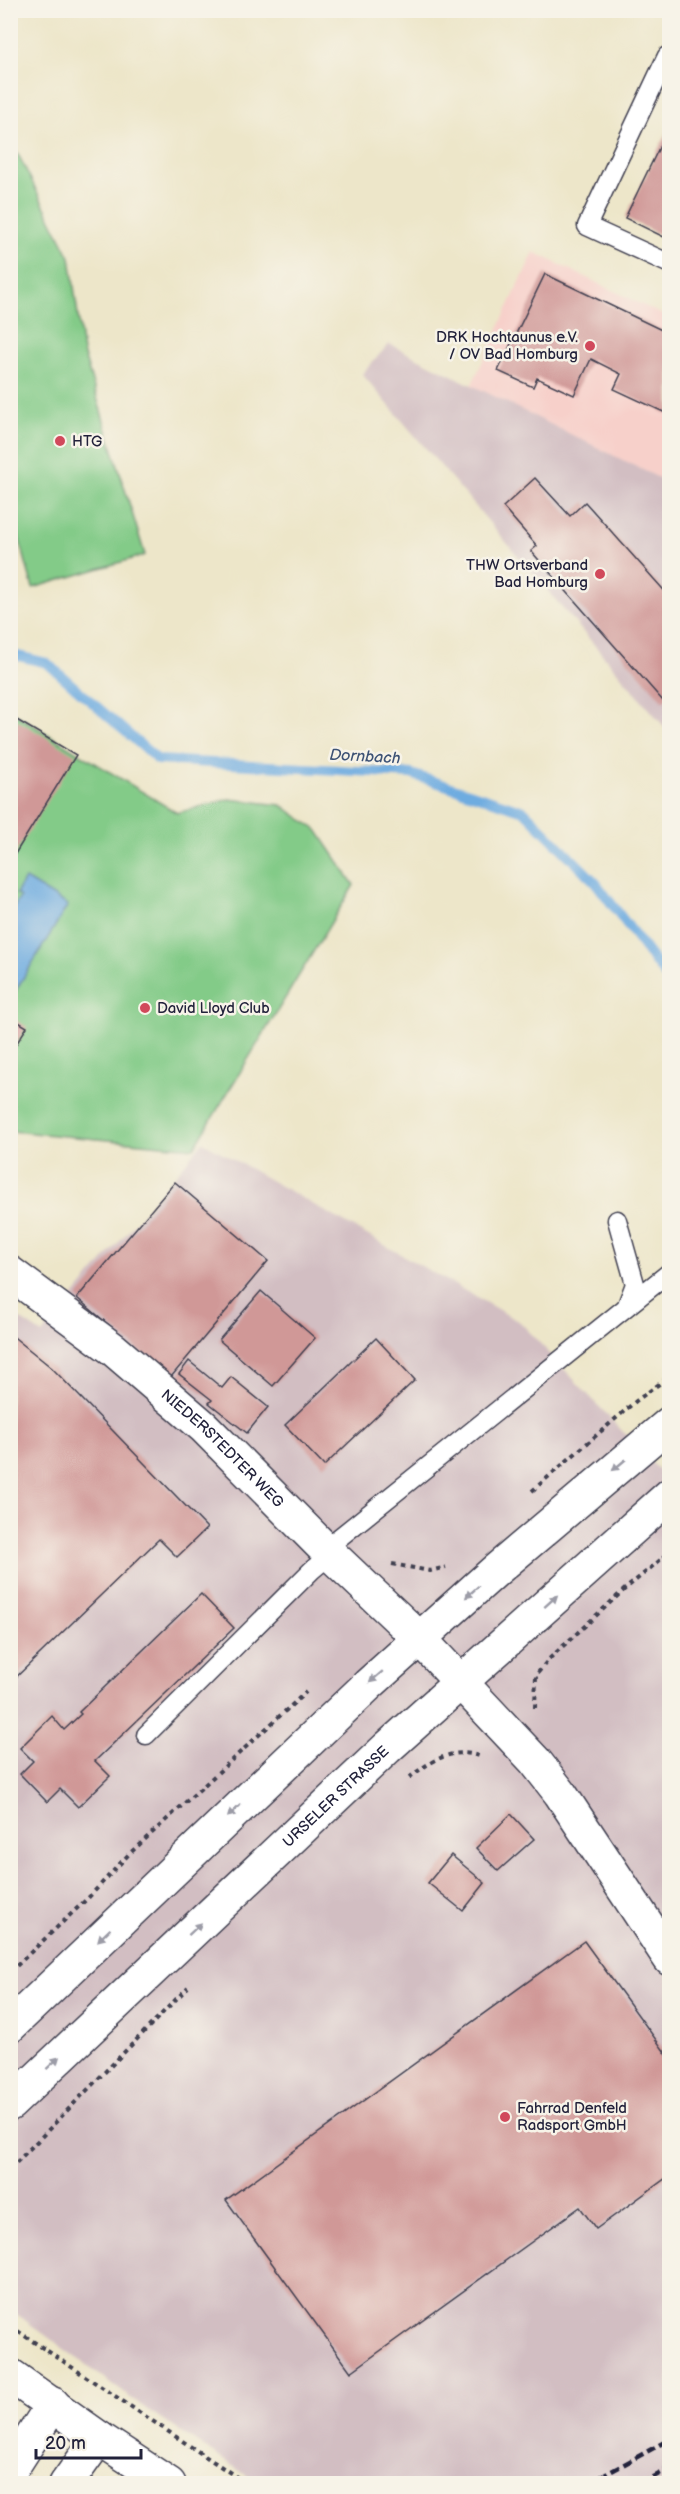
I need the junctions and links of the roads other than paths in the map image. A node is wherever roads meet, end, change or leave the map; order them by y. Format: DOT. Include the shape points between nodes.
graph roads {
  1 [pos="669,57"];
  2 [pos="669,264"];
  3 [pos="617,1220"];
  4 [pos="669,1272"];
  5 [pos="10,1273"];
  6 [pos="627,1306"];
  7 [pos="669,1423"];
  8 [pos="669,1495"];
  9 [pos="328,1552"];
  10 [pos="420,1639"];
  11 [pos="460,1682"];
  12 [pos="146,1735"];
  13 [pos="665,1943"];
  14 [pos="10,2026"];
  15 [pos="10,2104"];
  16 [pos="10,2375"];
  17 [pos="53,2404"];
  18 [pos="99,2438"];
  19 [pos="10,2471"];
  20 [pos="66,2484"];
  21 [pos="169,2484"];
  1 -- 2 [label="lane" via="666,56 587,226"];
  3 -- 6 [label="lane" via="635,1284"];
  4 -- 6 [label="lane"];
  5 -- 9 [label="street, NIEDERSTEDTER WEG" via="113,1349 204,1427"];
  6 -- 9 [label="lane"];
  7 -- 10 [label="street, one-way"];
  11 -- 8 [label="street, URSELER STRASSE, one-way"];
  9 -- 10 [label="street, NIEDERSTEDTER WEG"];
  9 -- 12 [label="lane"];
  10 -- 11 [label="street, NIEDERSTEDTER WEG"];
  10 -- 14 [label="street, one-way"];
  11 -- 13 [label="street, NIEDERSTEDTER WEG" via="535,1761"];
  15 -- 11 [label="street, URSELER STRASSE, one-way"];
  16 -- 17 [label="street"];
  17 -- 18 [label="street"];
  17 -- 19 [label="street"];
  18 -- 20 [label="street"];
  18 -- 21 [label="street"];
}
